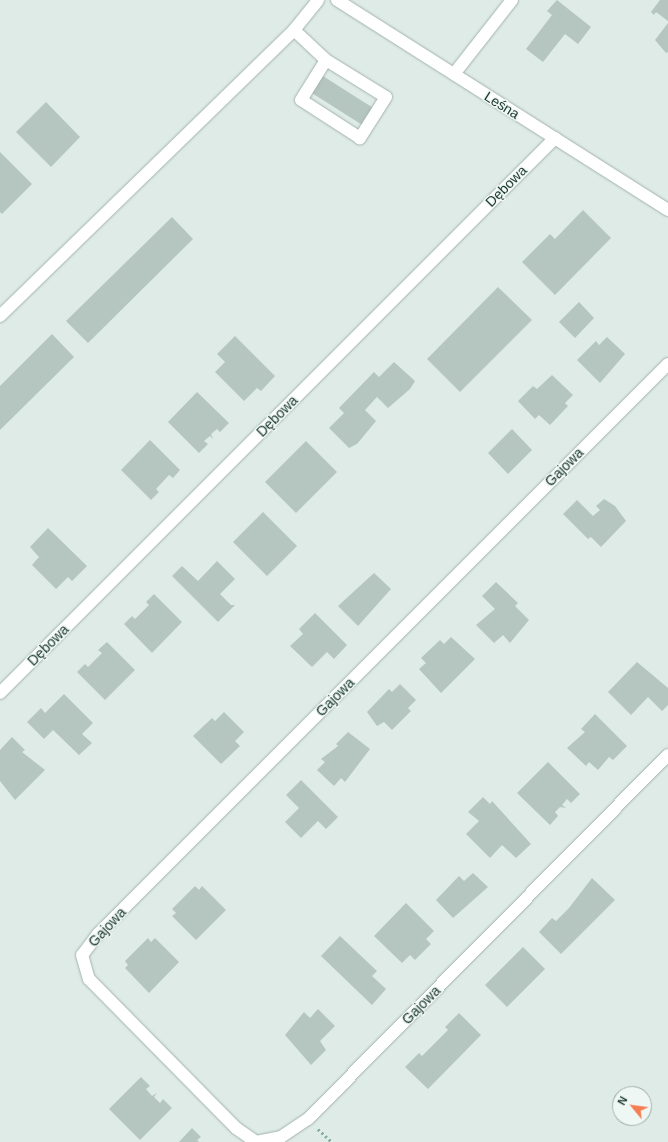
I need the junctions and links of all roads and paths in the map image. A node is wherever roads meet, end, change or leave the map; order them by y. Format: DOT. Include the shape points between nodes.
graph roads {
  1 [pos="318,0"];
  2 [pos="337,0"];
  3 [pos="512,0"];
  4 [pos="294,30"];
  5 [pos="326,60"];
  6 [pos="454,74"];
  7 [pos="554,138"];
  8 [pos="667,207"];
  9 [pos="0,316"];
  10 [pos="668,364"];
  11 [pos="0,693"];
  12 [pos="668,756"];
  1 -- 4 [label="street"];
  2 -- 6 [label="street, Leśna"];
  3 -- 6 [label="street"];
  4 -- 5 [label="street"];
  4 -- 9 [label="street"];
  5 -- 5 [label="street" via="301,100 360,138 386,98"];
  6 -- 7 [label="street, Leśna"];
  7 -- 8 [label="street, Leśna"];
  7 -- 11 [label="street, Dębowa"];
  10 -- 12 [label="street, Gajowa" via="98,934 82,955 89,979 236,1128 256,1142 281,1137 308,1120"];
}
